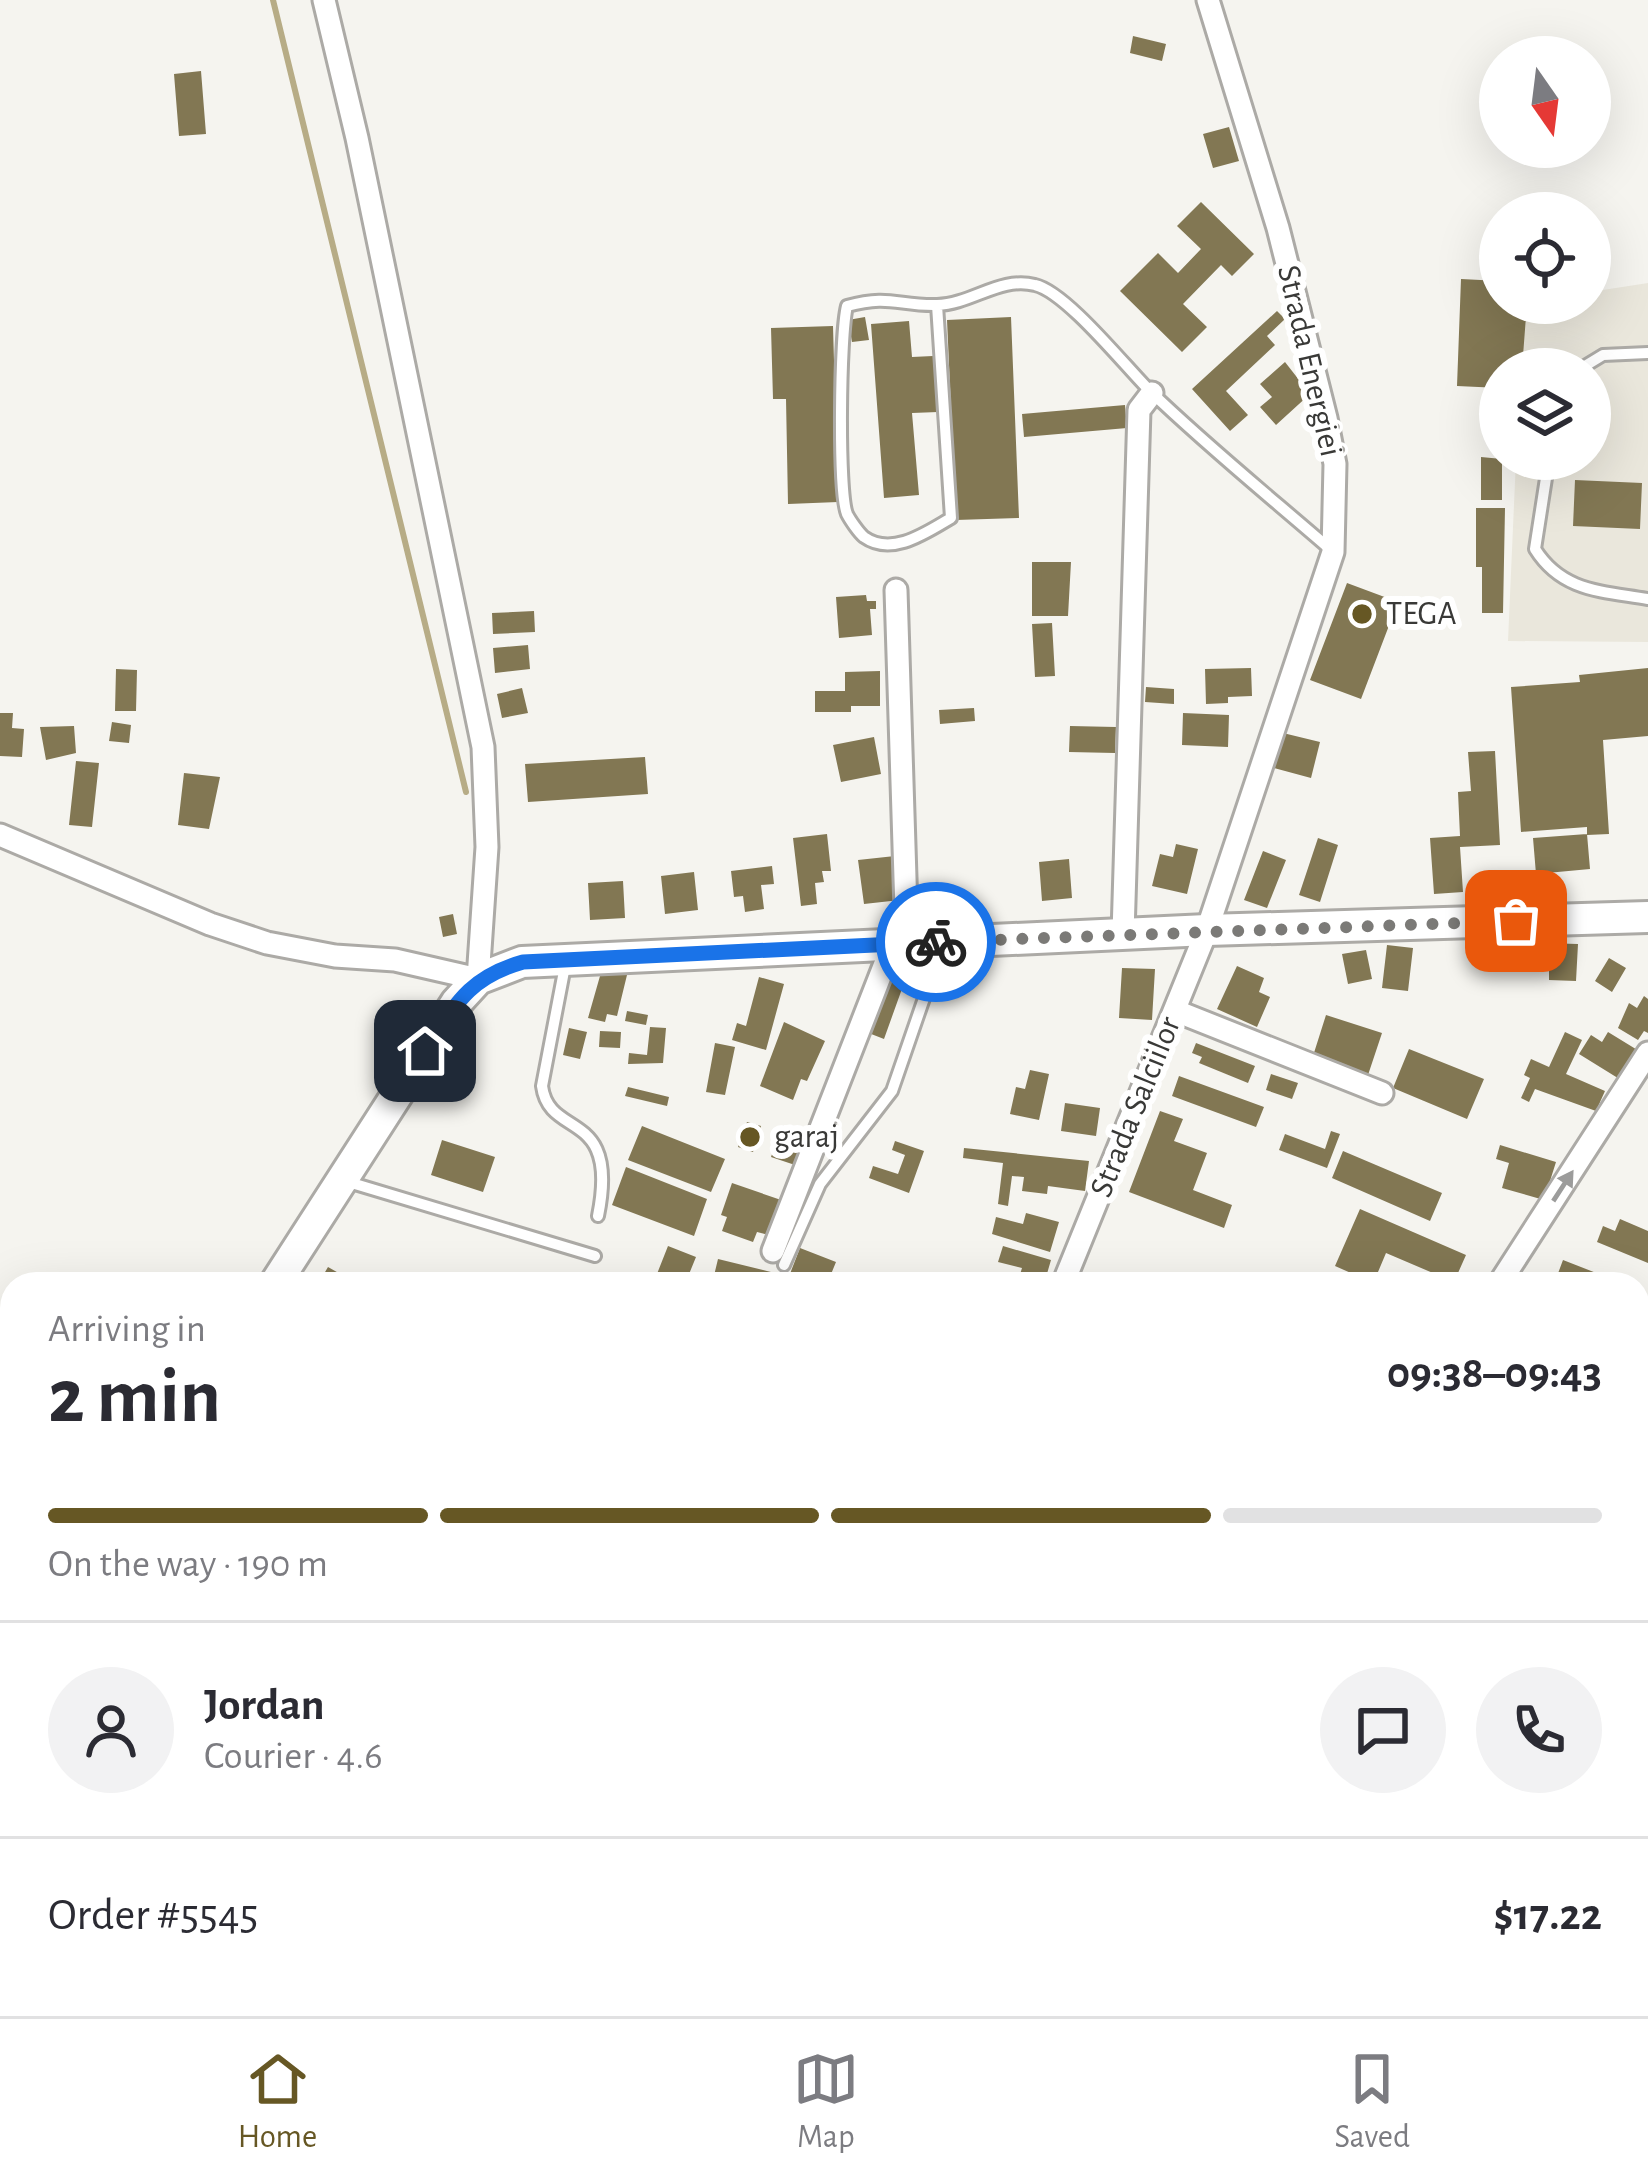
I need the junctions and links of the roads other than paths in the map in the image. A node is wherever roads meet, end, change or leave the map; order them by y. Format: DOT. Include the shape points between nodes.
graph roads {
  1 [pos="324,0"];
  2 [pos="1208,0"];
  3 [pos="937,305"];
  4 [pos="1648,353"];
  5 [pos="1611,355"];
  6 [pos="1152,393"];
  7 [pos="1546,480"];
  8 [pos="1333,552"];
  9 [pos="896,590"];
  10 [pos="1648,599"];
  11 [pos="0,835"];
  12 [pos="1648,917"];
  13 [pos="1207,930"];
  14 [pos="1123,934"];
  15 [pos="943,941"];
  16 [pos="900,943"];
  17 [pos="566,958"];
  18 [pos="478,980"];
  19 [pos="1176,1010"];
  20 [pos="1648,1054"];
  21 [pos="1382,1094"];
  22 [pos="342,1180"];
  23 [pos="598,1216"];
  24 [pos="595,1256"];
  25 [pos="778,1258"];
  26 [pos="283,1272"];
  27 [pos="1069,1272"];
  28 [pos="1507,1272"];
  1 -- 18 [label="street" via="483,747 488,847"];
  2 -- 8 [label="street, Strada Energiei" via="1326,418 1335,464"];
  3 -- 3 [label="lane" via="878,297 847,306 844,315 846,511 863,536 883,544 911,542 951,518"];
  3 -- 6 [label="lane" via="1010,283 1039,285"];
  4 -- 5 [label="lane"];
  6 -- 8 [label="lane"];
  6 -- 14 [label="street" via="1139,410"];
  7 -- 10 [label="lane" via="1535,549 1548,569 1574,587"];
  8 -- 13 [label="street, Strada Energiei"];
  9 -- 16 [label="street"];
  11 -- 18 [label="street" via="267,944 395,959"];
  12 -- 13 [label="main road"];
  13 -- 14 [label="main road"];
  13 -- 19 [label="street, Strada Salciilor"];
  14 -- 15 [label="main road"];
  15 -- 16 [label="main road"];
  15 -- 25 [label="lane" via="892,1091 820,1184"];
  16 -- 17 [label="main road"];
  16 -- 25 [label="street"];
  17 -- 18 [label="main road" via="523,962"];
  17 -- 23 [label="lane" via="542,1085 552,1111 596,1144"];
  18 -- 22 [label="main road"];
  19 -- 21 [label="street"];
  19 -- 27 [label="street, Strada Salciilor"];
  28 -- 20 [label="street, one-way"];
  22 -- 24 [label="lane"];
  22 -- 26 [label="main road"];
}
